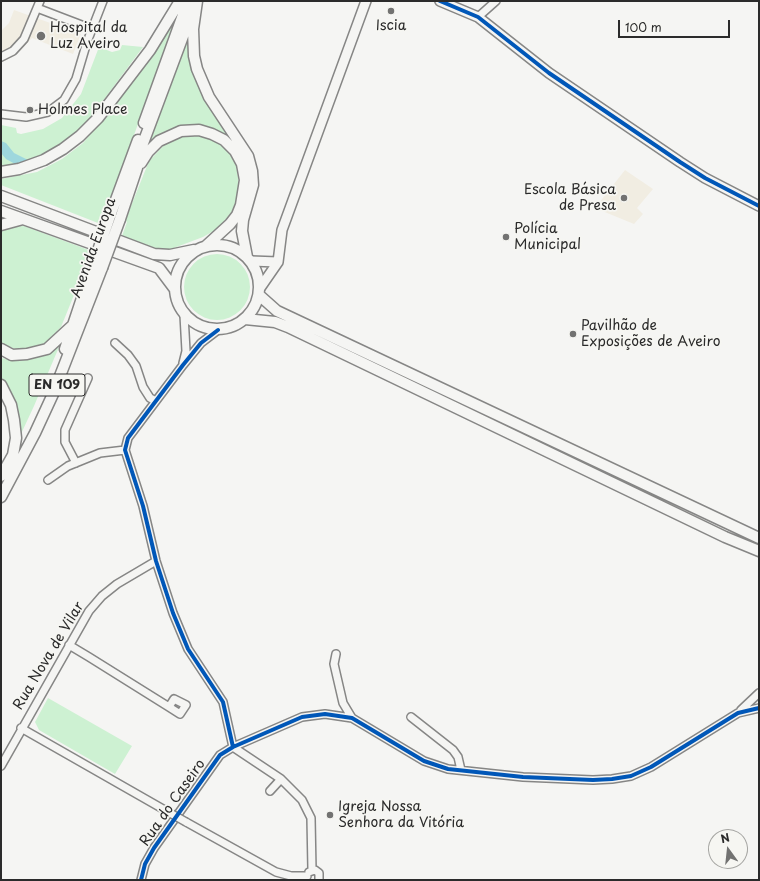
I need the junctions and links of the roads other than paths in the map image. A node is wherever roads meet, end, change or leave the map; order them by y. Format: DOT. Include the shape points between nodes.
graph roads {
  1 [pos="103,1"];
  2 [pos="180,1"];
  3 [pos="188,1"];
  4 [pos="197,1"];
  5 [pos="366,1"];
  6 [pos="440,1"];
  7 [pos="496,1"];
  8 [pos="38,4"];
  9 [pos="478,17"];
  10 [pos="92,29"];
  11 [pos="1,57"];
  12 [pos="1,114"];
  13 [pos="138,168"];
  14 [pos="1,172"];
  15 [pos="1,196"];
  16 [pos="1,203"];
  17 [pos="18,203"];
  18 [pos="759,206"];
  19 [pos="1,211"];
  20 [pos="23,219"];
  21 [pos="1,225"];
  22 [pos="202,248"];
  23 [pos="249,259"];
  24 [pos="278,262"];
  25 [pos="97,267"];
  26 [pos="174,288"];
  27 [pos="259,292"];
  28 [pos="184,315"];
  29 [pos="244,319"];
  30 [pos="73,325"];
  31 [pos="218,330"];
  32 [pos="115,343"];
  33 [pos="1,349"];
  34 [pos="183,365"];
  35 [pos="88,378"];
  36 [pos="1,385"];
  37 [pos="156,401"];
  38 [pos="125,450"];
  39 [pos="76,463"];
  40 [pos="1,476"];
  41 [pos="48,480"];
  42 [pos="1,483"];
  43 [pos="1,497"];
  44 [pos="759,538"];
  45 [pos="759,551"];
  46 [pos="156,561"];
  47 [pos="69,645"];
  48 [pos="336,654"];
  49 [pos="759,693"];
  50 [pos="169,707"];
  51 [pos="759,708"];
  52 [pos="738,713"];
  53 [pos="411,717"];
  54 [pos="352,718"];
  55 [pos="21,728"];
  56 [pos="233,747"];
  57 [pos="1,766"];
  58 [pos="461,770"];
  59 [pos="281,779"];
  60 [pos="270,791"];
  61 [pos="312,870"];
  62 [pos="307,878"];
  63 [pos="141,880"];
  64 [pos="320,880"];
  1 -- 10 [label="street"];
  2 -- 14 [label="main road" via="150,50 98,118 80,136 44,160"];
  3 -- 25 [label="main road, Avenida Europa / EN 109, bridge" via="110,216"];
  4 -- 13 [label="main road, Avenida Europa / EN 109" via="142,146"];
  4 -- 23 [label="main road" via="193,29 197,69 209,97 248,156 252,171 253,185 242,231"];
  5 -- 24 [label="street" via="282,230"];
  6 -- 9 [label="street"];
  7 -- 9 [label="street"];
  8 -- 10 [label="street"];
  8 -- 11 [label="street" via="30,28 20,44"];
  9 -- 18 [label="street" via="549,73 680,162"];
  10 -- 12 [label="street" via="76,79 64,100 48,112 26,117"];
  13 -- 22 [label="main road" via="159,141 181,131 199,130 212,134 224,140 235,151 242,164 245,180 241,205 230,224"];
  13 -- 25 [label="main road, Avenida Europa / EN 109, bridge" via="120,220"];
  15 -- 17 [label="main road"];
  16 -- 17 [label="main road"];
  17 -- 22 [label="main road" via="154,254 170,255"];
  19 -- 20 [label="main road"];
  20 -- 21 [label="main road"];
  20 -- 26 [label="main road" via="159,268"];
  22 -- 23 [label="main road" via="225,245"];
  22 -- 26 [label="main road" via="189,255 178,270"];
  23 -- 24 [label="street"];
  23 -- 27 [label="main road" via="259,278"];
  24 -- 27 [label="street"];
  25 -- 30 [label="main road, Avenida Europa / EN 109"];
  25 -- 43 [label="main road, Avenida Europa / EN 109" via="53,394 36,433"];
  26 -- 28 [label="main road"];
  27 -- 29 [label="main road" via="251,312"];
  27 -- 44 [label="main road" via="277,311"];
  28 -- 31 [label="main road" via="200,326"];
  28 -- 34 [label="street" via="186,351"];
  29 -- 31 [label="main road" via="228,328"];
  29 -- 45 [label="main road" via="275,322 288,327"];
  30 -- 33 [label="main road" via="47,349 12,355"];
  30 -- 42 [label="main road, Avenida Europa / EN 109" via="46,395"];
  31 -- 34 [label="street" via="201,343"];
  32 -- 37 [label="street" via="136,366 143,387 150,398"];
  34 -- 37 [label="street"];
  35 -- 39 [label="street" via="65,430 65,442"];
  36 -- 40 [label="main road" via="11,405 16,438 13,455"];
  37 -- 38 [label="street" via="128,438"];
  38 -- 39 [label="street" via="100,453"];
  38 -- 46 [label="street" via="139,492"];
  39 -- 41 [label="street"];
  46 -- 47 [label="street, Rua Nova de Vilar" via="102,596 89,611"];
  46 -- 56 [label="street" via="188,649 223,702"];
  47 -- 50 [label="street"];
  47 -- 55 [label="street, Rua Nova de Vilar"];
  48 -- 54 [label="street" via="334,664 343,703"];
  49 -- 52 [label="street"];
  51 -- 52 [label="street"];
  52 -- 58 [label="street" via="661,762 631,776 593,780 523,777"];
  53 -- 58 [label="street" via="453,750 458,756"];
  54 -- 56 [label="street, Rua do Caseiro" via="325,714 302,717"];
  54 -- 58 [label="street" via="424,761"];
  55 -- 57 [label="street, Rua Nova de Vilar"];
  55 -- 62 [label="street, bridge" via="276,872"];
  56 -- 59 [label="street"];
  56 -- 63 [label="street, Rua do Caseiro" via="220,755 183,805 145,864"];
  59 -- 60 [label="street"];
  59 -- 61 [label="street" via="302,800 311,818"];
  61 -- 62 [label="street"];
  61 -- 64 [label="street" via="318,873"];
}
